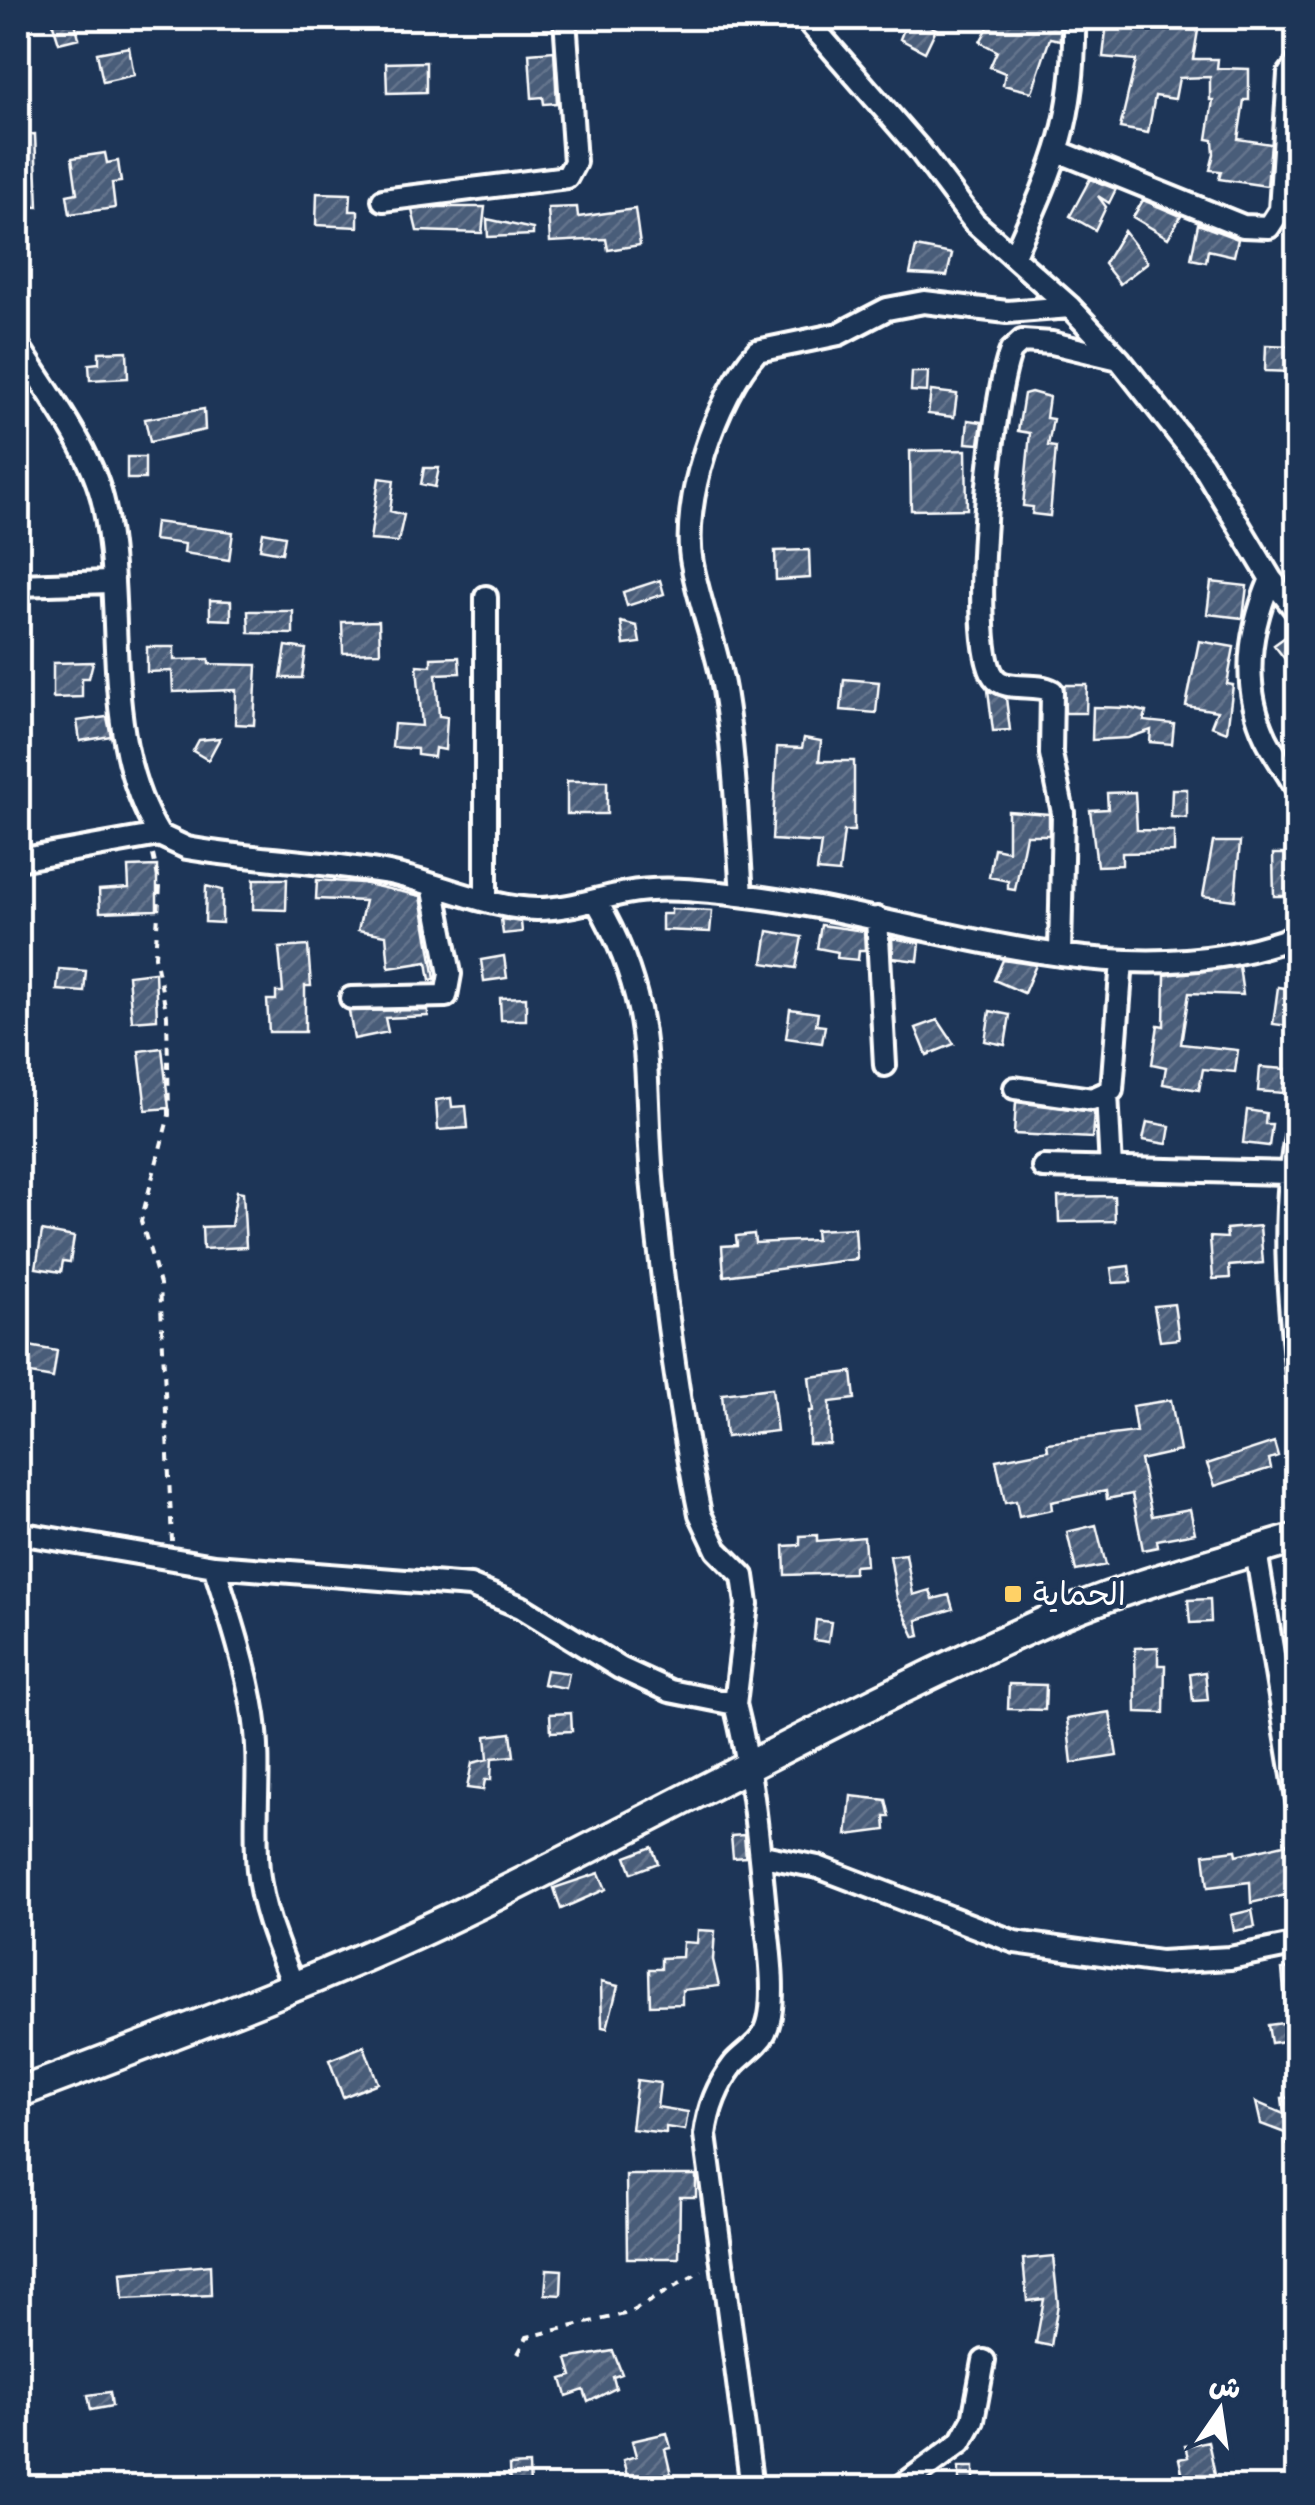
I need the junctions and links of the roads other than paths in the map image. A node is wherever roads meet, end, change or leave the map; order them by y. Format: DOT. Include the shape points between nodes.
graph roads {
  1 [pos="565,18"];
  2 [pos="806,18"];
  3 [pos="1074,18"];
  4 [pos="1298,62"];
  5 [pos="1060,152"];
  6 [pos="383,200"];
  7 [pos="1014,255"];
  8 [pos="1070,308"];
  9 [pos="18,345"];
  10 [pos="1119,359"];
  11 [pos="1271,579"];
  12 [pos="110,582"];
  13 [pos="18,585"];
  14 [pos="486,597"];
  15 [pos="1298,613"];
  16 [pos="1298,792"];
  17 [pos="153,836"];
  18 [pos="18,860"];
  19 [pos="433,885"];
  20 [pos="742,895"];
  21 [pos="486,901"];
  22 [pos="598,902"];
  23 [pos="877,918"];
  24 [pos="1298,935"];
  25 [pos="1060,952"];
  26 [pos="1122,961"];
  27 [pos="351,998"];
  28 [pos="885,1065"];
  29 [pos="1015,1088"];
  30 [pos="1107,1093"];
  31 [pos="1298,1126"];
  32 [pos="1043,1167"];
  33 [pos="1110,1169"];
  34 [pos="1288,1172"];
  35 [pos="1298,1384"];
  36 [pos="18,1532"];
  37 [pos="1298,1538"];
  38 [pos="1256,1551"];
  39 [pos="214,1566"];
  40 [pos="735,1704"];
  41 [pos="751,1764"];
  42 [pos="1296,1793"];
  43 [pos="764,1856"];
  44 [pos="1298,1944"];
  45 [pos="294,1987"];
  46 [pos="18,2093"];
  47 [pos="984,2361"];
  48 [pos="752,2488"];
  49 [pos="899,2488"];
  1 -- 6 [label="street" via="575,162 567,177"];
  2 -- 7 [label="street" via="974,222"];
  3 -- 5 [label="street" via="1074,77"];
  4 -- 5 [label="street" via="1289,74 1280,210 1269,227 1244,226"];
  5 -- 7 [label="street"];
  7 -- 8 [label="street"];
  8 -- 10 [label="street"];
  8 -- 20 [label="street" via="1007,312 924,302 888,309 839,334 757,351 729,388 689,528 691,562 724,690"];
  9 -- 12 [label="street" via="86,458 103,503"];
  10 -- 11 [label="street" via="1202,464"];
  10 -- 25 [label="street" via="1052,343 1022,342 1010,351 981,563 980,624 994,677 1001,684 1052,691 1051,754 1063,813"];
  11 -- 15 [label="street"];
  11 -- 16 [label="street" via="1252,641 1254,703"];
  12 -- 13 [label="street"];
  12 -- 17 [label="street" via="130,758"];
  14 -- 21 [label="street"];
  17 -- 18 [label="street"];
  17 -- 19 [label="street" via="202,850 389,873"];
  19 -- 21 [label="street"];
  19 -- 27 [label="street" via="450,974 446,996"];
  20 -- 22 [label="street" via="660,889"];
  20 -- 23 [label="street"];
  21 -- 22 [label="street" via="534,909"];
  22 -- 40 [label="street" via="623,946 644,1021 654,1200 700,1514 717,1550 743,1576"];
  23 -- 25 [label="street"];
  23 -- 28 [label="street"];
  24 -- 26 [label="street" via="1200,962"];
  25 -- 26 [label="street"];
  26 -- 30 [label="street" via="1115,1083"];
  29 -- 30 [label="street" via="1079,1098"];
  30 -- 33 [label="street"];
  31 -- 34 [label="street"];
  32 -- 33 [label="street"];
  33 -- 34 [label="street"];
  34 -- 35 [label="street"];
  36 -- 39 [label="street"];
  37 -- 38 [label="main road"];
  38 -- 41 [label="main road" via="1035,1626"];
  38 -- 42 [label="street"];
  39 -- 40 [label="street" via="470,1586 521,1607 670,1691"];
  39 -- 45 [label="street" via="254,1715 258,1870 266,1916"];
  40 -- 41 [label="street"];
  41 -- 43 [label="street"];
  41 -- 45 [label="main road" via="476,1906"];
  43 -- 44 [label="street" via="818,1866 1015,1942 1160,1962 1214,1960"];
  43 -- 48 [label="street" via="767,2025 718,2089 705,2136"];
  45 -- 46 [label="main road"];
  47 -- 49 [label="street" via="973,2420 961,2442"];
}
